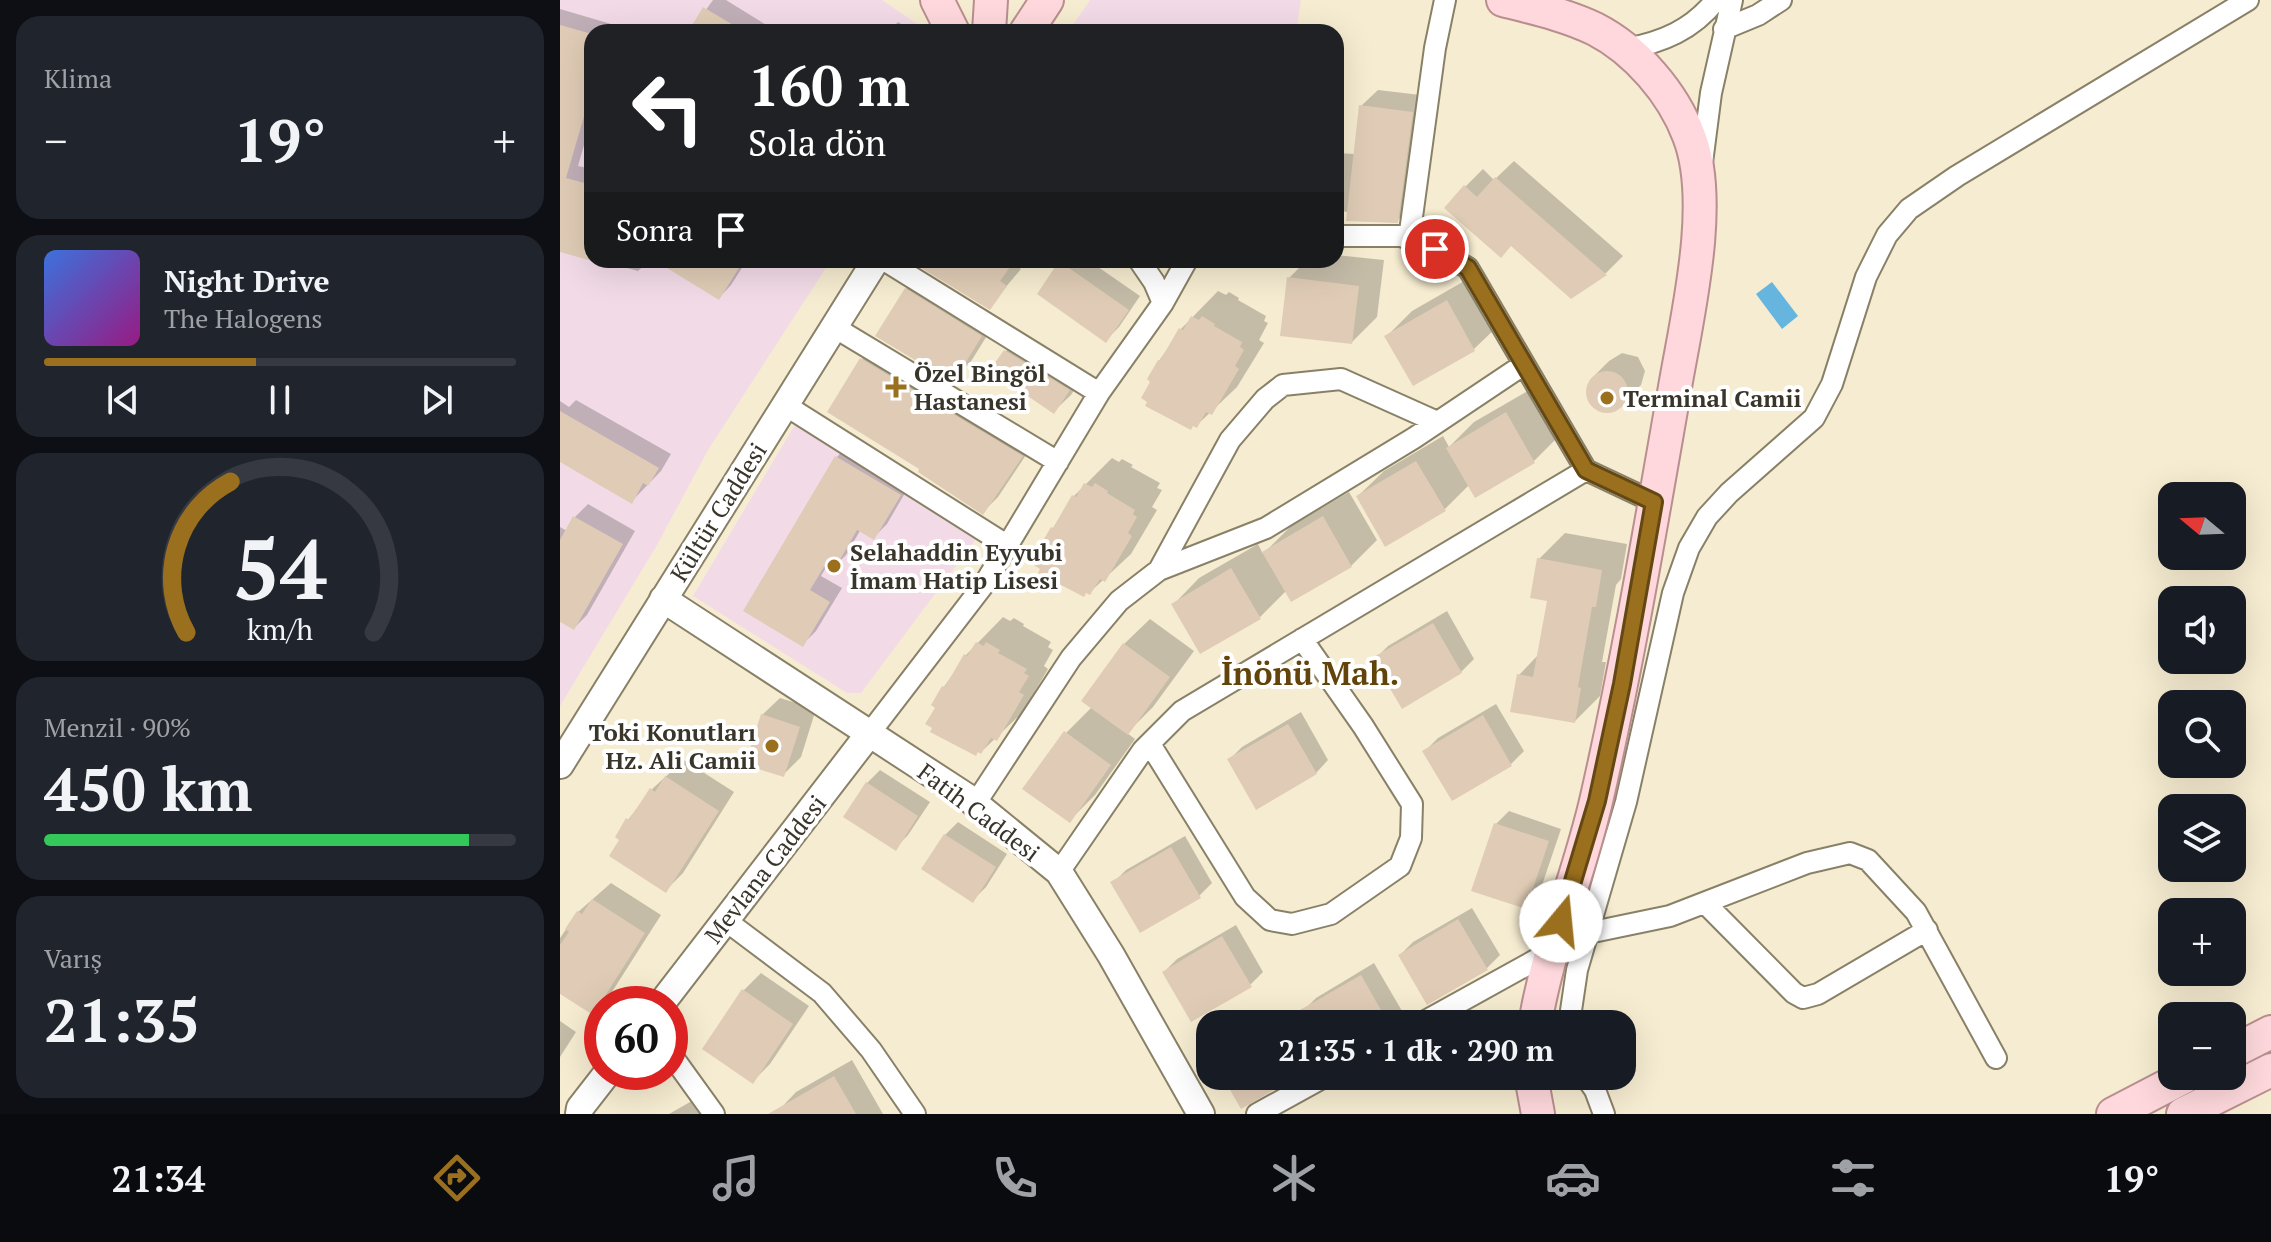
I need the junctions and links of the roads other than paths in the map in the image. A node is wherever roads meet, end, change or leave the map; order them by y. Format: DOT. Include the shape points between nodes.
graph roads {
  1 [pos="937,0"];
  2 [pos="991,0"];
  3 [pos="1047,0"];
  4 [pos="1445,0"];
  5 [pos="1503,0"];
  6 [pos="1716,0"];
  7 [pos="1732,0"];
  8 [pos="1781,0"];
  9 [pos="2248,0"];
  10 [pos="949,24"];
  11 [pos="990,24"];
  12 [pos="1031,24"];
  13 [pos="1724,29"];
  14 [pos="1626,49"];
  15 [pos="1699,187"];
  16 [pos="1344,236"];
  17 [pos="1409,239"];
  18 [pos="871,268"];
  19 [pos="897,268"];
  20 [pos="1144,268"];
  21 [pos="1183,268"];
  22 [pos="1163,303"];
  23 [pos="834,327"];
  24 [pos="1523,365"];
  25 [pos="1099,393"];
  26 [pos="785,405"];
  27 [pos="1437,422"];
  28 [pos="1058,462"];
  29 [pos="1586,470"];
  30 [pos="1654,502"];
  31 [pos="1008,546"];
  32 [pos="1159,570"];
  33 [pos="663,599"];
  34 [pos="1302,639"];
  35 [pos="869,734"];
  36 [pos="1150,744"];
  37 [pos="560,765"];
  38 [pos="975,804"];
  39 [pos="1059,872"];
  40 [pos="1705,903"];
  41 [pos="725,920"];
  42 [pos="1927,930"];
  43 [pos="1588,933"];
  44 [pos="1552,951"];
  45 [pos="675,986"];
  46 [pos="1445,1010"];
  47 [pos="1538,1010"];
  48 [pos="1571,1010"];
  49 [pos="2271,1032"];
  50 [pos="2246,1045"];
  51 [pos="1996,1058"];
  52 [pos="2271,1070"];
  53 [pos="688,1078"];
  54 [pos="594,1090"];
  55 [pos="1301,1090"];
  56 [pos="1534,1090"];
  57 [pos="1595,1090"];
  58 [pos="2159,1090"];
  59 [pos="579,1114"];
  60 [pos="714,1114"];
  61 [pos="915,1114"];
  62 [pos="1201,1114"];
  63 [pos="1257,1114"];
  64 [pos="1538,1114"];
  65 [pos="1604,1114"];
  66 [pos="2113,1114"];
  67 [pos="2183,1114"];
  1 -- 10 [label="main road"];
  2 -- 11 [label="main road"];
  3 -- 12 [label="main road"];
  4 -- 17 [label="street"];
  5 -- 14 [label="main road" via="1595,29"];
  6 -- 14 [label="street" via="1690,27 1658,43"];
  7 -- 13 [label="street"];
  8 -- 13 [label="street"];
  9 -- 43 [label="street" via="1957,176 1909,209 1887,235 1866,277 1832,384 1814,418 1729,493 1689,548 1673,593 1626,802"];
  13 -- 15 [label="street"];
  14 -- 15 [label="main road" via="1667,93 1690,137"];
  15 -- 30 [label="main road" via="1696,266"];
  16 -- 17 [label="street"];
  17 -- 24 [label="street" via="1468,268"];
  18 -- 23 [label="street, Kültür Caddesi"];
  19 -- 25 [label="street"];
  20 -- 22 [label="street"];
  21 -- 22 [label="street"];
  22 -- 25 [label="street"];
  23 -- 26 [label="street, Kültür Caddesi"];
  23 -- 28 [label="street"];
  24 -- 27 [label="street"];
  24 -- 29 [label="street"];
  25 -- 28 [label="street"];
  26 -- 31 [label="street"];
  26 -- 33 [label="street, Kültür Caddesi"];
  27 -- 32 [label="street" via="1266,528"];
  27 -- 32 [label="street" via="1341,379 1283,385 1230,440"];
  28 -- 31 [label="street"];
  29 -- 30 [label="street"];
  29 -- 34 [label="street"];
  30 -- 44 [label="main road" via="1597,801"];
  31 -- 35 [label="street"];
  32 -- 38 [label="street" via="1119,601 1071,658"];
  33 -- 35 [label="street, Fatih Caddesi"];
  33 -- 37 [label="street, Kültür Caddesi"];
  34 -- 36 [label="street" via="1182,711"];
  34 -- 36 [label="street" via="1412,804 1411,838 1400,866 1331,914 1292,924 1270,920 1245,897"];
  35 -- 38 [label="street, Fatih Caddesi"];
  35 -- 41 [label="street, Mevlana Caddesi"];
  36 -- 39 [label="street"];
  38 -- 39 [label="street, Fatih Caddesi"];
  39 -- 62 [label="street, Fatih Caddesi"];
  40 -- 42 [label="street" via="1807,863 1850,853 1868,860"];
  40 -- 42 [label="street" via="1803,998"];
  40 -- 43 [label="street"];
  41 -- 45 [label="street, Mevlana Caddesi"];
  41 -- 61 [label="street" via="822,993 871,1050"];
  42 -- 51 [label="street"];
  43 -- 48 [label="street"];
  44 -- 46 [label="street"];
  44 -- 47 [label="main road"];
  49 -- 50 [label="main road"];
  52 -- 67 [label="main road"];
  53 -- 60 [label="street"];
  54 -- 59 [label="street"];
  55 -- 63 [label="street"];
  56 -- 64 [label="main road"];
  57 -- 65 [label="street"];
  58 -- 66 [label="main road"];
}
